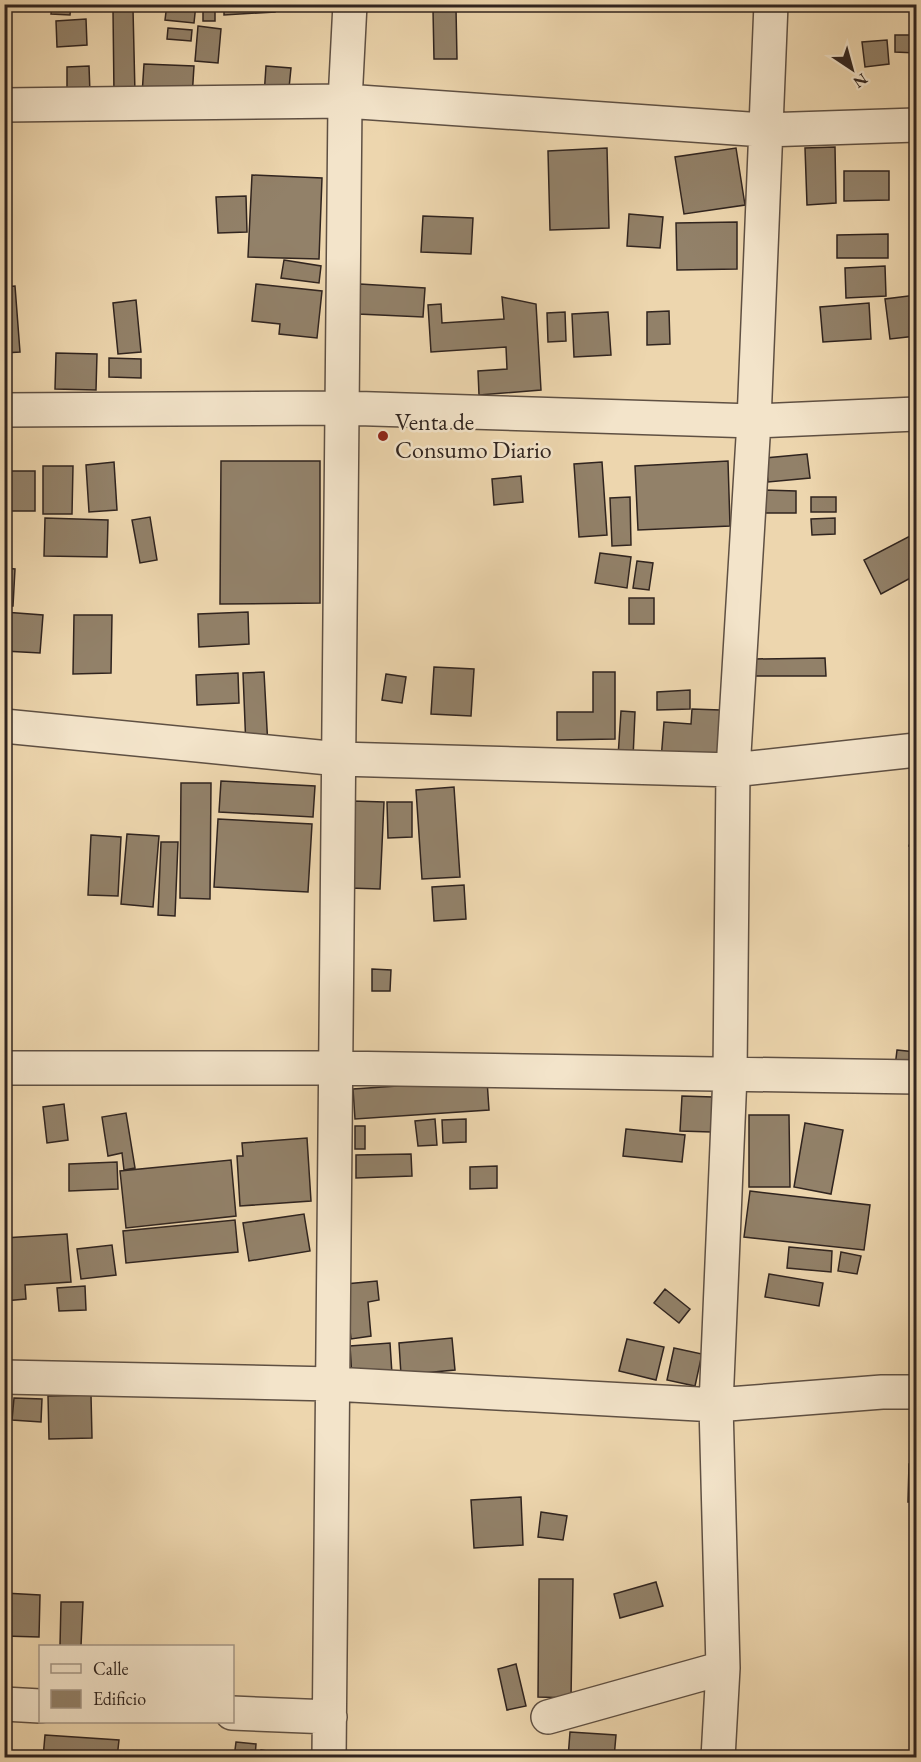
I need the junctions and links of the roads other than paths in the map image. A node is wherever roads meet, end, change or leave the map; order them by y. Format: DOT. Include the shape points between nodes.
graph roads {
  1 [pos="350,4"];
  2 [pos="771,4"];
  3 [pos="345,101"];
  4 [pos="4,105"];
  5 [pos="916,125"];
  6 [pos="764,130"];
  7 [pos="342,408"];
  8 [pos="4,410"];
  9 [pos="916,414"];
  10 [pos="754,421"];
  11 [pos="4,726"];
  12 [pos="916,750"];
  13 [pos="339,759"];
  14 [pos="733,770"];
  15 [pos="4,1068"];
  16 [pos="336,1068"];
  17 [pos="730,1075"];
  18 [pos="916,1077"];
  19 [pos="4,1377"];
  20 [pos="333,1384"];
  21 [pos="916,1392"];
  22 [pos="716,1405"];
  23 [pos="723,1668"];
  24 [pos="4,1704"];
  25 [pos="39,1706"];
  26 [pos="234,1713"];
  27 [pos="330,1717"];
  28 [pos="548,1717"];
  29 [pos="329,1758"];
  30 [pos="718,1758"];
  1 -- 3 [label="street"];
  2 -- 6 [label="street"];
  3 -- 4 [label="street"];
  3 -- 6 [label="street"];
  3 -- 7 [label="street"];
  5 -- 6 [label="street"];
  6 -- 10 [label="street"];
  7 -- 8 [label="street"];
  7 -- 10 [label="street"];
  7 -- 13 [label="street"];
  9 -- 10 [label="street"];
  10 -- 14 [label="street"];
  11 -- 13 [label="street"];
  12 -- 14 [label="street"];
  13 -- 14 [label="street"];
  13 -- 16 [label="street"];
  14 -- 17 [label="street"];
  15 -- 16 [label="street"];
  16 -- 17 [label="street"];
  16 -- 20 [label="street"];
  17 -- 18 [label="street"];
  17 -- 22 [label="street"];
  19 -- 20 [label="street"];
  20 -- 22 [label="street"];
  20 -- 27 [label="street"];
  21 -- 22 [label="street"];
  22 -- 23 [label="street"];
  23 -- 28 [label="street"];
  23 -- 30 [label="street"];
  24 -- 25 [label="street"];
  26 -- 27 [label="street"];
  27 -- 29 [label="street"];
}
